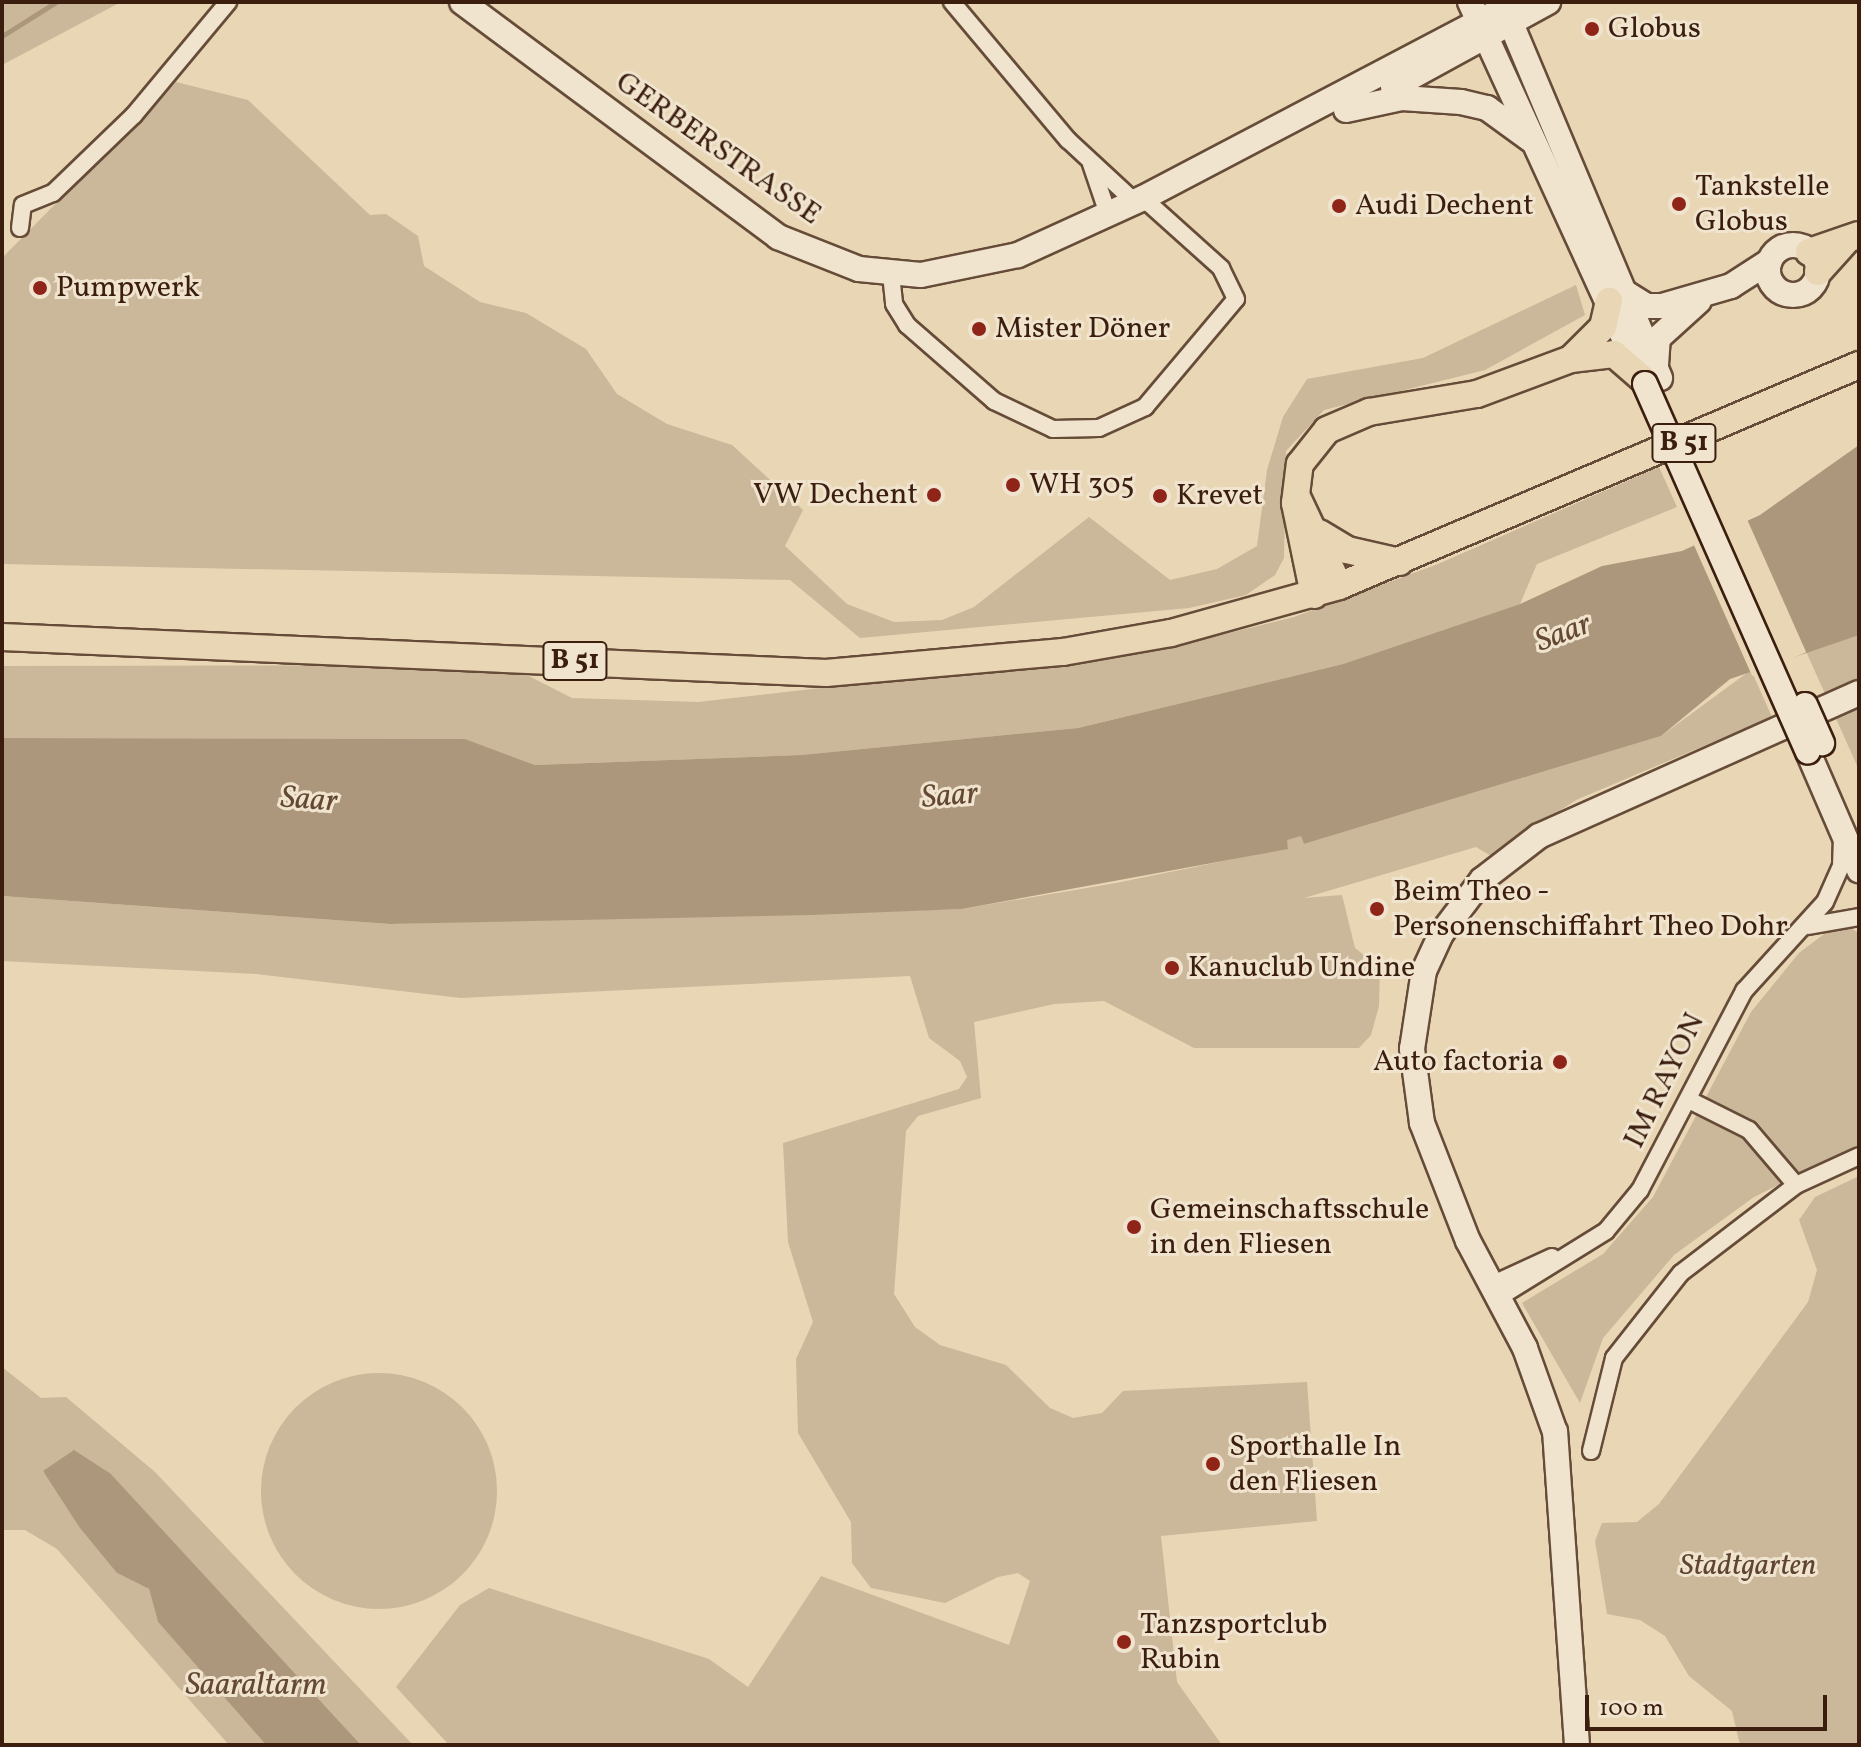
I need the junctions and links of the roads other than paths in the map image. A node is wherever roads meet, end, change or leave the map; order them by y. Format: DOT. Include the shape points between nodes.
graph roads {
  1 [pos="228,2"];
  2 [pos="462,2"];
  3 [pos="952,2"];
  4 [pos="1546,4"];
  5 [pos="1509,9"];
  6 [pos="1478,22"];
  7 [pos="1455,47"];
  8 [pos="1346,110"];
  9 [pos="1235,151"];
  10 [pos="1543,152"];
  11 [pos="1091,164"];
  12 [pos="1139,200"];
  13 [pos="1108,214"];
  14 [pos="20,228"];
  15 [pos="1852,239"];
  16 [pos="1814,262"];
  17 [pos="1771,273"];
  18 [pos="891,274"];
  19 [pos="1616,296"];
  20 [pos="1704,297"];
  21 [pos="1571,359"];
  22 [pos="1859,365"];
  23 [pos="1651,378"];
  24 [pos="1296,492"];
  25 [pos="1319,533"];
  26 [pos="1400,562"];
  27 [pos="1339,586"];
  28 [pos="1314,595"];
  29 [pos="2,637"];
  30 [pos="1859,693"];
  31 [pos="1851,833"];
  32 [pos="1859,870"];
  33 [pos="1859,917"];
  34 [pos="1807,927"];
  35 [pos="1689,1100"];
  36 [pos="1859,1156"];
  37 [pos="1796,1185"];
  38 [pos="1570,1254"];
  39 [pos="1499,1300"];
  40 [pos="1591,1451"];
  41 [pos="1577,1745"];
  1 -- 14 [label="street" via="123,126 53,193 23,205"];
  2 -- 18 [label="street, GERBERSTRASSE" via="778,237 817,257"];
  3 -- 11 [label="street"];
  4 -- 5 [label="street"];
  5 -- 6 [label="street"];
  5 -- 19 [label="street"];
  6 -- 7 [label="street"];
  6 -- 10 [label="street"];
  7 -- 8 [label="street"];
  7 -- 9 [label="street"];
  8 -- 9 [label="street" via="1264,146"];
  8 -- 10 [label="street" via="1402,98 1478,105 1518,127"];
  9 -- 12 [label="street, GERBERSTRASSE"];
  10 -- 19 [label="street"];
  11 -- 12 [label="street"];
  11 -- 13 [label="street"];
  12 -- 13 [label="street, GERBERSTRASSE"];
  12 -- 18 [label="street" via="1221,268 1236,299 1145,407 1099,428 1053,429 994,401 907,325 894,304"];
  13 -- 18 [label="street, GERBERSTRASSE" via="986,265"];
  15 -- 16 [label="main road"];
  16 -- 17 [label="street" via="1784,247"];
  16 -- 17 [label="street" via="1800,294"];
  17 -- 20 [label="street"];
  19 -- 20 [label="street" via="1646,306"];
  19 -- 21 [label="main road" via="1603,327"];
  19 -- 23 [label="street"];
  20 -- 23 [label="street" via="1658,338"];
  21 -- 23 [label="main road" via="1614,354"];
  21 -- 24 [label="main road" via="1477,394 1342,420 1305,453"];
  22 -- 26 [label="main road, B 51"];
  23 -- 31 [label="street, bridge"];
  24 -- 25 [label="main road"];
  24 -- 28 [label="main road"];
  25 -- 26 [label="main road" via="1347,550"];
  25 -- 27 [label="main road"];
  26 -- 27 [label="main road, B 51"];
  27 -- 28 [label="main road, B 51"];
  28 -- 29 [label="main road, B 51" via="1063,652 826,673"];
  30 -- 39 [label="street" via="1539,836 1482,880 1441,934 1415,1008 1413,1081 1440,1179"];
  31 -- 32 [label="street"];
  31 -- 34 [label="street, IM RAYON" via="1834,885"];
  33 -- 34 [label="street, IM RAYON" via="1843,914"];
  34 -- 35 [label="street, IM RAYON" via="1744,991"];
  35 -- 37 [label="street" via="1749,1130"];
  35 -- 38 [label="street, IM RAYON" via="1640,1190 1606,1231"];
  36 -- 37 [label="street"];
  37 -- 40 [label="street" via="1720,1237 1641,1319 1606,1376"];
  38 -- 39 [label="street, IM RAYON"];
  38 -- 39 [label="street, IM RAYON"];
  39 -- 41 [label="street" via="1541,1388 1559,1457"];
}
